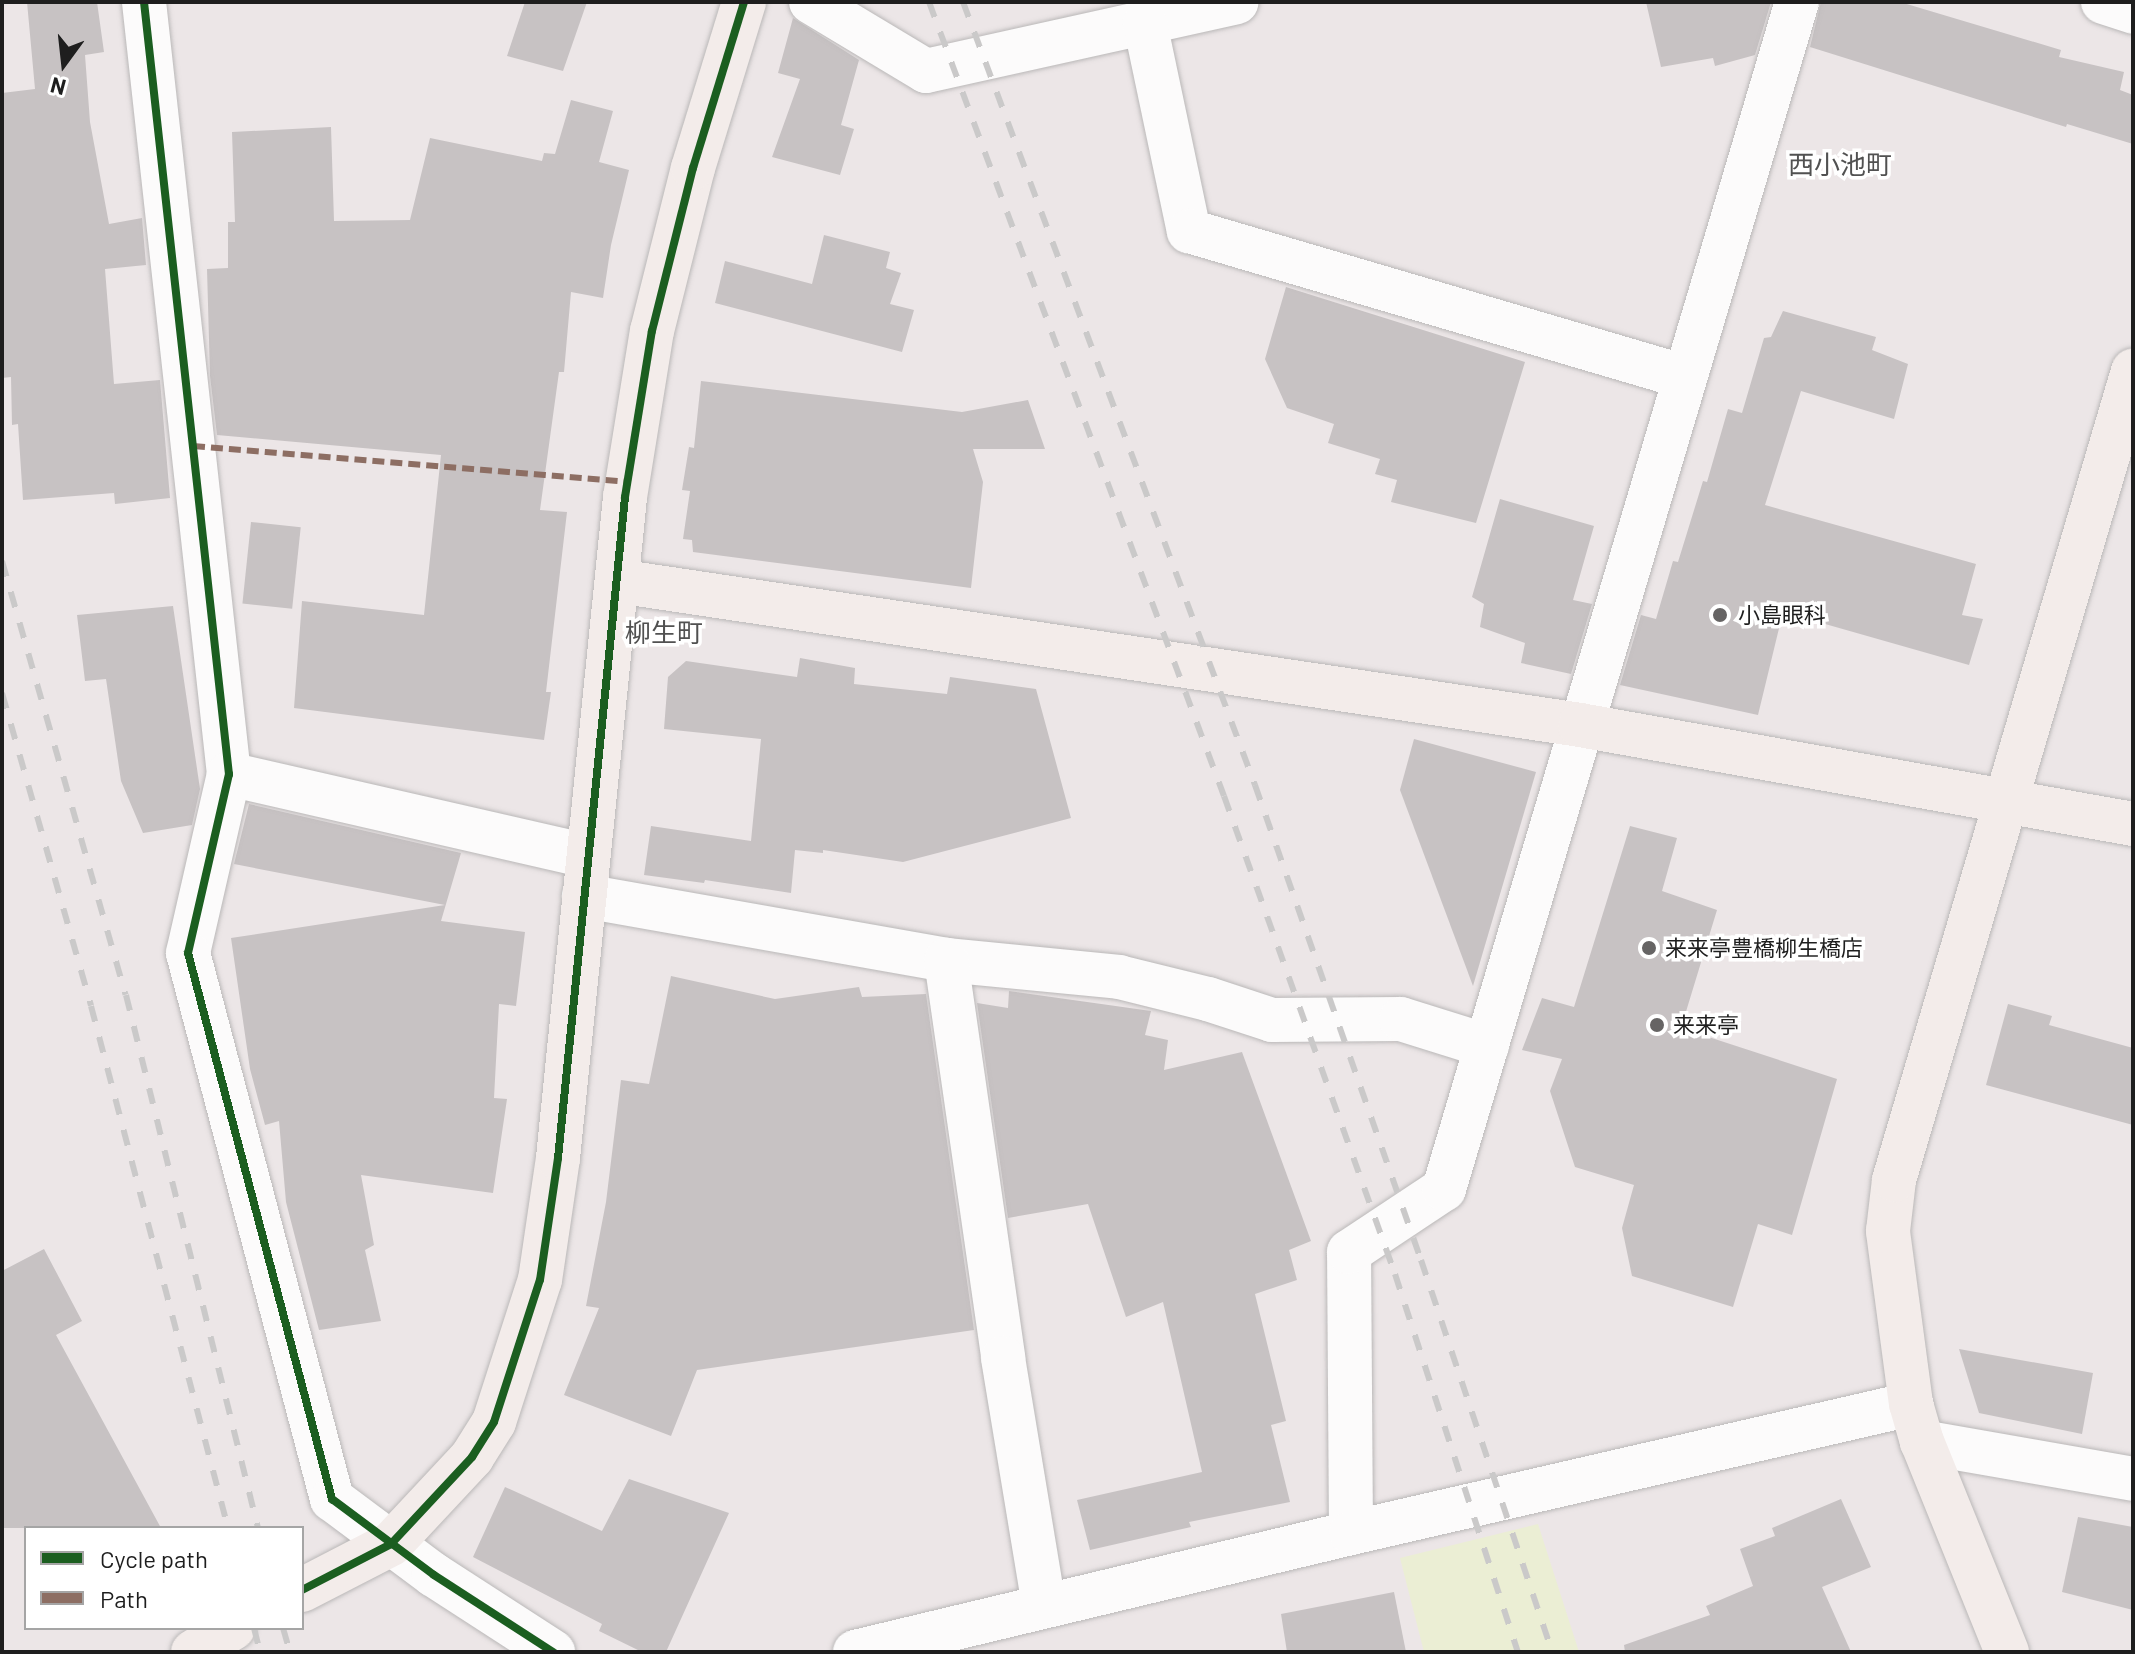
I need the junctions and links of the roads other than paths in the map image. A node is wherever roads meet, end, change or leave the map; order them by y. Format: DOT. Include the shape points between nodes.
graph roads {
  1 [pos="144,2"];
  2 [pos="744,2"];
  3 [pos="811,2"];
  4 [pos="1236,2"];
  5 [pos="1797,2"];
  6 [pos="2103,2"];
  7 [pos="2133,12"];
  8 [pos="1145,23"];
  9 [pos="2133,371"];
  10 [pos="1685,377"];
  11 [pos="617,581"];
  12 [pos="1580,725"];
  13 [pos="229,774"];
  14 [pos="2004,802"];
  15 [pos="2133,824"];
  16 [pos="586,876"];
  17 [pos="946,960"];
  18 [pos="1487,1046"];
  19 [pos="1916,1423"];
  20 [pos="2133,1479"];
  21 [pos="1351,1533"];
  22 [pos="391,1544"];
  23 [pos="304,1589"];
  24 [pos="1044,1605"];
  25 [pos="230,1630"];
  26 [pos="193,1652"];
  27 [pos="553,1652"];
  28 [pos="855,1652"];
  29 [pos="2007,1652"];
  1 -- 13 [label="street"];
  2 -- 11 [label="street" via="693,168 652,331"];
  3 -- 8 [label="street" via="926,71"];
  4 -- 8 [label="street"];
  5 -- 10 [label="street"];
  6 -- 7 [label="street"];
  8 -- 10 [label="street" via="1189,231"];
  9 -- 14 [label="street"];
  10 -- 12 [label="street"];
  11 -- 12 [label="street"];
  11 -- 16 [label="street"];
  12 -- 14 [label="street"];
  12 -- 18 [label="street"];
  13 -- 16 [label="street"];
  13 -- 22 [label="street" via="188,953 332,1499"];
  14 -- 15 [label="street"];
  14 -- 19 [label="street" via="1894,1180 1888,1231"];
  16 -- 17 [label="street"];
  16 -- 22 [label="street" via="558,1158 540,1280 494,1422 472,1457"];
  17 -- 18 [label="street" via="1119,977 1272,1020 1401,1019"];
  17 -- 24 [label="street"];
  18 -- 21 [label="street" via="1444,1189 1349,1252"];
  19 -- 20 [label="street"];
  19 -- 21 [label="street"];
  19 -- 29 [label="street"];
  21 -- 24 [label="street"];
  22 -- 23 [label="street"];
  22 -- 27 [label="street"];
  24 -- 28 [label="street"];
  25 -- 26 [label="street"];
}
